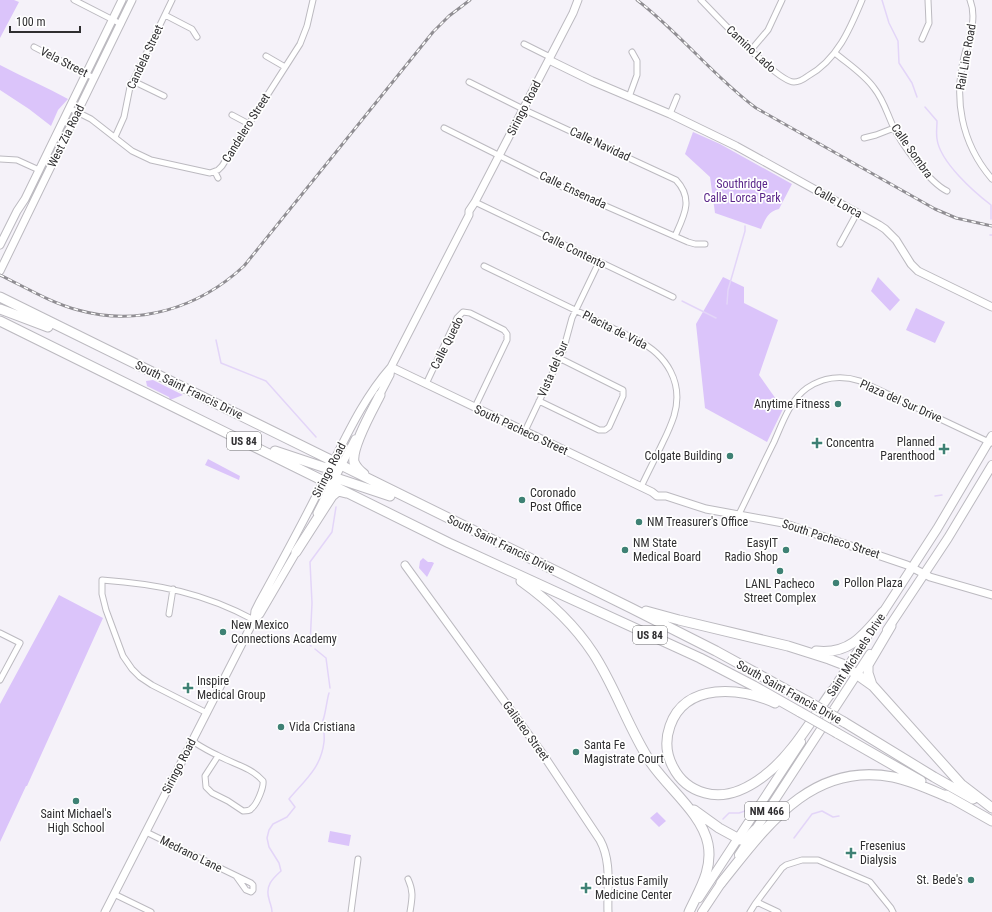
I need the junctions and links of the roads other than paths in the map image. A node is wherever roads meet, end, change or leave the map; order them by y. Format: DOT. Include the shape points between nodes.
graph roads {
  1 [pos="74,0"];
  2 [pos="122,0"];
  3 [pos="132,0"];
  4 [pos="172,0"];
  5 [pos="312,0"];
  6 [pos="578,0"];
  7 [pos="583,0"];
  8 [pos="702,0"];
  9 [pos="782,0"];
  10 [pos="862,0"];
  11 [pos="928,0"];
  12 [pos="970,0"];
  13 [pos="573,13"];
  14 [pos="165,15"];
  15 [pos="112,20"];
  16 [pos="121,24"];
  17 [pos="197,37"];
  18 [pos="922,38"];
  19 [pos="524,44"];
  20 [pos="34,47"];
  21 [pos="751,50"];
  22 [pos="632,52"];
  23 [pos="835,53"];
  24 [pos="266,56"];
  25 [pos="550,58"];
  26 [pos="285,67"];
  27 [pos="86,74"];
  28 [pos="94,78"];
  29 [pos="133,81"];
  30 [pos="469,82"];
  31 [pos="164,96"];
  32 [pos="629,97"];
  33 [pos="677,97"];
  34 [pos="69,108"];
  35 [pos="524,109"];
  36 [pos="78,112"];
  37 [pos="670,114"];
  38 [pos="232,115"];
  39 [pos="249,124"];
  40 [pos="444,128"];
  41 [pos="894,128"];
  42 [pos="56,136"];
  43 [pos="115,137"];
  44 [pos="864,138"];
  45 [pos="500,156"];
  46 [pos="0,159"];
  47 [pos="39,170"];
  48 [pos="215,172"];
  49 [pos="48,174"];
  50 [pos="218,178"];
  51 [pos="992,179"];
  52 [pos="948,192"];
  53 [pos="475,202"];
  54 [pos="29,212"];
  55 [pos="857,213"];
  56 [pos="675,236"];
  57 [pos="705,244"];
  58 [pos="840,244"];
  59 [pos="0,245"];
  60 [pos="598,262"];
  61 [pos="484,266"];
  62 [pos="0,271"];
  63 [pos="0,297"];
  64 [pos="672,297"];
  65 [pos="992,307"];
  66 [pos="0,309"];
  67 [pos="576,310"];
  68 [pos="0,321"];
  69 [pos="82,338"];
  70 [pos="560,358"];
  71 [pos="391,368"];
  72 [pos="426,384"];
  73 [pos="380,395"];
  74 [pos="539,401"];
  75 [pos="475,408"];
  76 [pos="525,431"];
  77 [pos="991,440"];
  78 [pos="245,442"];
  79 [pos="335,465"];
  80 [pos="992,465"];
  81 [pos="330,481"];
  82 [pos="641,487"];
  83 [pos="349,493"];
  84 [pos="398,494"];
  85 [pos="436,513"];
  86 [pos="739,514"];
  87 [pos="296,552"];
  88 [pos="496,565"];
  89 [pos="405,566"];
  90 [pos="912,567"];
  91 [pos="925,574"];
  92 [pos="173,589"];
  93 [pos="600,593"];
  94 [pos="992,595"];
  95 [pos="883,612"];
  96 [pos="169,614"];
  97 [pos="254,620"];
  98 [pos="891,626"];
  99 [pos="0,634"];
  100 [pos="788,646"];
  101 [pos="847,668"];
  102 [pos="857,674"];
  103 [pos="0,680"];
  104 [pos="873,686"];
  105 [pos="832,691"];
  106 [pos="207,713"];
  107 [pos="800,713"];
  108 [pos="192,741"];
  109 [pos="218,756"];
  110 [pos="950,798"];
  111 [pos="681,799"];
  112 [pos="992,809"];
  113 [pos="992,821"];
  114 [pos="755,830"];
  115 [pos="146,832"];
  116 [pos="738,839"];
  117 [pos="358,859"];
  118 [pos="236,876"];
  119 [pos="408,879"];
  120 [pos="721,882"];
  121 [pos="114,894"];
  122 [pos="755,904"];
  123 [pos="105,912"];
  124 [pos="151,912"];
  125 [pos="351,912"];
  126 [pos="410,912"];
  127 [pos="608,912"];
  128 [pos="690,912"];
  129 [pos="702,912"];
  130 [pos="750,912"];
  131 [pos="778,912"];
  132 [pos="893,912"];
  1 -- 15 [label="street"];
  2 -- 15 [label="street, West Zia Road"];
  3 -- 16 [label="street, West Zia Road"];
  4 -- 14 [label="street, Candela Street"];
  5 -- 26 [label="street, Candelero Street" via="303,38"];
  6 -- 13 [label="street, Siringo Road"];
  7 -- 13 [label="street, Siringo Road"];
  8 -- 21 [label="street, Camino Lado"];
  9 -- 21 [label="street" via="768,30"];
  10 -- 23 [label="street, Camino Lado" via="851,28"];
  11 -- 18 [label="street" via="929,23"];
  12 -- 51 [label="street, Rail Line Road" via="973,22 961,71 960,110 972,149"];
  13 -- 25 [label="street, Siringo Road"];
  14 -- 17 [label="street" via="192,29"];
  14 -- 29 [label="street, Candela Street"];
  15 -- 16 [label="street"];
  15 -- 27 [label="street, West Zia Road"];
  16 -- 28 [label="street, West Zia Road"];
  19 -- 25 [label="street"];
  20 -- 27 [label="street, Vela Street"];
  21 -- 23 [label="street, Camino Lado" via="777,74 794,82 813,74"];
  22 -- 32 [label="street" via="637,61 637,75"];
  23 -- 41 [label="street, Calle Sombra" via="864,76 873,87"];
  24 -- 26 [label="street"];
  25 -- 32 [label="street, Calle Lorca" via="592,81"];
  25 -- 35 [label="street, Siringo Road"];
  26 -- 39 [label="street, Candelero Street"];
  27 -- 28 [label="street, Vela Street"];
  27 -- 34 [label="street, West Zia Road"];
  28 -- 36 [label="street, West Zia Road"];
  29 -- 31 [label="street"];
  29 -- 43 [label="street, Candela Street" via="124,117"];
  30 -- 35 [label="street, Calle Navidad"];
  32 -- 37 [label="street, Calle Lorca"];
  33 -- 37 [label="street"];
  34 -- 36 [label="street, Candelero Street"];
  34 -- 42 [label="street, West Zia Road"];
  35 -- 45 [label="street, Siringo Road"];
  35 -- 56 [label="street, Calle Navidad" via="676,180 684,191 686,206"];
  36 -- 43 [label="street, Candelero Street"];
  36 -- 49 [label="street, West Zia Road"];
  37 -- 55 [label="street, Calle Lorca" via="736,146"];
  38 -- 39 [label="street"];
  39 -- 48 [label="street, Candelero Street" via="222,166"];
  40 -- 45 [label="street, Calle Ensenada"];
  41 -- 44 [label="street"];
  41 -- 52 [label="street, Calle Sombra" via="932,180"];
  42 -- 47 [label="street, West Zia Road"];
  42 -- 49 [label="street"];
  43 -- 48 [label="street, Candelero Street" via="132,151 150,160"];
  45 -- 53 [label="street, Siringo Road"];
  45 -- 56 [label="street, Calle Ensenada" via="560,186"];
  46 -- 47 [label="street" via="17,160"];
  47 -- 54 [label="street" via="40,179 30,202"];
  47 -- 59 [label="street, West Zia Road"];
  48 -- 50 [label="street"];
  49 -- 54 [label="street, West Zia Road"];
  53 -- 60 [label="street, Calle Contento"];
  53 -- 71 [label="street, Siringo Road" via="475,207"];
  54 -- 62 [label="street, West Zia Road"];
  55 -- 58 [label="street"];
  55 -- 65 [label="street, Calle Lorca" via="886,229 918,271"];
  56 -- 57 [label="street, Calle Ensenada" via="691,243"];
  60 -- 64 [label="street, Calle Contento"];
  60 -- 67 [label="street, Vista del Sur"];
  61 -- 67 [label="street, Placita de Vida"];
  63 -- 69 [label="highway, South Saint Francis Drive / US 84"];
  66 -- 69 [label="highway"];
  67 -- 70 [label="street, Vista del Sur"];
  67 -- 82 [label="street, Placita de Vida" via="650,347 665,362 674,379 674,416"];
  68 -- 78 [label="highway, South Saint Francis Drive / US 84"];
  69 -- 79 [label="highway, South Saint Francis Drive / US 84"];
  70 -- 74 [label="street, Vista del Sur"];
  70 -- 74 [label="street" via="623,390 623,396 612,421 608,428 601,430"];
  71 -- 72 [label="street, South Pacheco Street"];
  71 -- 73 [label="street, Siringo Road"];
  71 -- 79 [label="street, Siringo Road" via="367,398"];
  72 -- 75 [label="street, South Pacheco Street"];
  72 -- 75 [label="street, Calle Quedo" via="457,318 463,312 470,313 507,334 507,340"];
  73 -- 79 [label="street, Siringo Road"];
  73 -- 84 [label="highway" via="359,439 354,456 355,464 362,472"];
  74 -- 76 [label="street, Vista del Sur"];
  75 -- 76 [label="street, South Pacheco Street"];
  76 -- 82 [label="street, South Pacheco Street"];
  77 -- 86 [label="street, Plaza del Sur Drive" via="860,381 830,378 817,382 798,398"];
  77 -- 90 [label="main road, Saint Michaels Drive / NM 466"];
  78 -- 79 [label="highway" via="322,467"];
  78 -- 81 [label="highway, South Saint Francis Drive / US 84"];
  79 -- 81 [label="street, Siringo Road"];
  79 -- 81 [label="street, Siringo Road"];
  79 -- 84 [label="highway, South Saint Francis Drive / US 84"];
  80 -- 91 [label="main road, Saint Michaels Drive / NM 466"];
  81 -- 83 [label="highway, South Saint Francis Drive / US 84"];
  81 -- 85 [label="highway" via="344,480"];
  81 -- 87 [label="street, Siringo Road"];
  81 -- 97 [label="street, Siringo Road" via="259,603"];
  82 -- 86 [label="street, South Pacheco Street" via="652,492 660,491 666,496 706,508"];
  83 -- 87 [label="highway" via="338,491 332,496"];
  83 -- 88 [label="highway, South Saint Francis Drive / US 84"];
  84 -- 85 [label="highway, South Saint Francis Drive / US 84"];
  85 -- 93 [label="highway, South Saint Francis Drive / US 84"];
  86 -- 90 [label="street, South Pacheco Street" via="796,527"];
  87 -- 97 [label="street, Siringo Road"];
  88 -- 107 [label="highway, South Saint Francis Drive / US 84" via="694,656"];
  88 -- 111 [label="highway" via="547,601 586,642 644,751 659,775"];
  89 -- 127 [label="street, Galisteo Street" via="542,753 600,840 608,863"];
  90 -- 91 [label="street, South Pacheco Street"];
  90 -- 95 [label="main road, Saint Michaels Drive / NM 466"];
  91 -- 94 [label="street, South Pacheco Street"];
  91 -- 98 [label="main road, Saint Michaels Drive / NM 466"];
  92 -- 96 [label="street"];
  92 -- 97 [label="street" via="231,608"];
  92 -- 106 [label="street" via="135,582 102,580 106,610 123,656 132,669 152,685"];
  93 -- 100 [label="highway" via="656,614"];
  93 -- 112 [label="highway, South Saint Francis Drive / US 84, bridge" via="716,651 807,701"];
  95 -- 100 [label="highway" via="859,639 840,649 820,651"];
  95 -- 101 [label="main road, Saint Michaels Drive / NM 466"];
  97 -- 106 [label="street, Siringo Road"];
  98 -- 102 [label="main road, Saint Michaels Drive / NM 466"];
  98 -- 104 [label="highway" via="868,665"];
  99 -- 103 [label="street" via="20,643"];
  100 -- 101 [label="highway" via="829,659"];
  101 -- 102 [label="highway"];
  101 -- 105 [label="main road, Saint Michaels Drive / NM 466"];
  102 -- 104 [label="highway"];
  102 -- 114 [label="main road, Saint Michaels Drive / NM 466"];
  104 -- 112 [label="highway" via="961,784"];
  105 -- 107 [label="highway" via="788,753 765,776 743,789 720,795 700,792 683,782 670,762 667,742 671,723 682,707 699,696 722,691 744,693"];
  105 -- 116 [label="main road, Saint Michaels Drive / NM 466"];
  106 -- 108 [label="street, Siringo Road"];
  107 -- 110 [label="highway, South Saint Francis Drive / US 84, bridge"];
  108 -- 109 [label="street"];
  108 -- 115 [label="street, Siringo Road"];
  109 -- 109 [label="street" via="245,767 263,781 263,787 251,810 243,811 206,787 205,776"];
  110 -- 113 [label="highway, South Saint Francis Drive / US 84"];
  110 -- 120 [label="highway" via="922,786 892,777 874,775 852,776 817,786 784,810 764,830"];
  111 -- 116 [label="highway" via="707,820"];
  111 -- 128 [label="highway" via="701,825 709,852 706,877"];
  114 -- 116 [label="highway" via="746,839"];
  114 -- 120 [label="main road, Saint Michaels Drive / NM 466"];
  115 -- 118 [label="street, Medrano Lane"];
  115 -- 121 [label="street, Siringo Road"];
  116 -- 128 [label="main road, Saint Michaels Drive / NM 466"];
  117 -- 125 [label="street"];
  119 -- 126 [label="street" via="412,887"];
  120 -- 129 [label="main road, Saint Michaels Drive / NM 466"];
  121 -- 123 [label="street, Siringo Road"];
  121 -- 124 [label="street"];
  122 -- 130 [label="street"];
  122 -- 131 [label="street" via="759,903"];
  122 -- 132 [label="street" via="786,865 802,860 818,860 870,882"];
}
